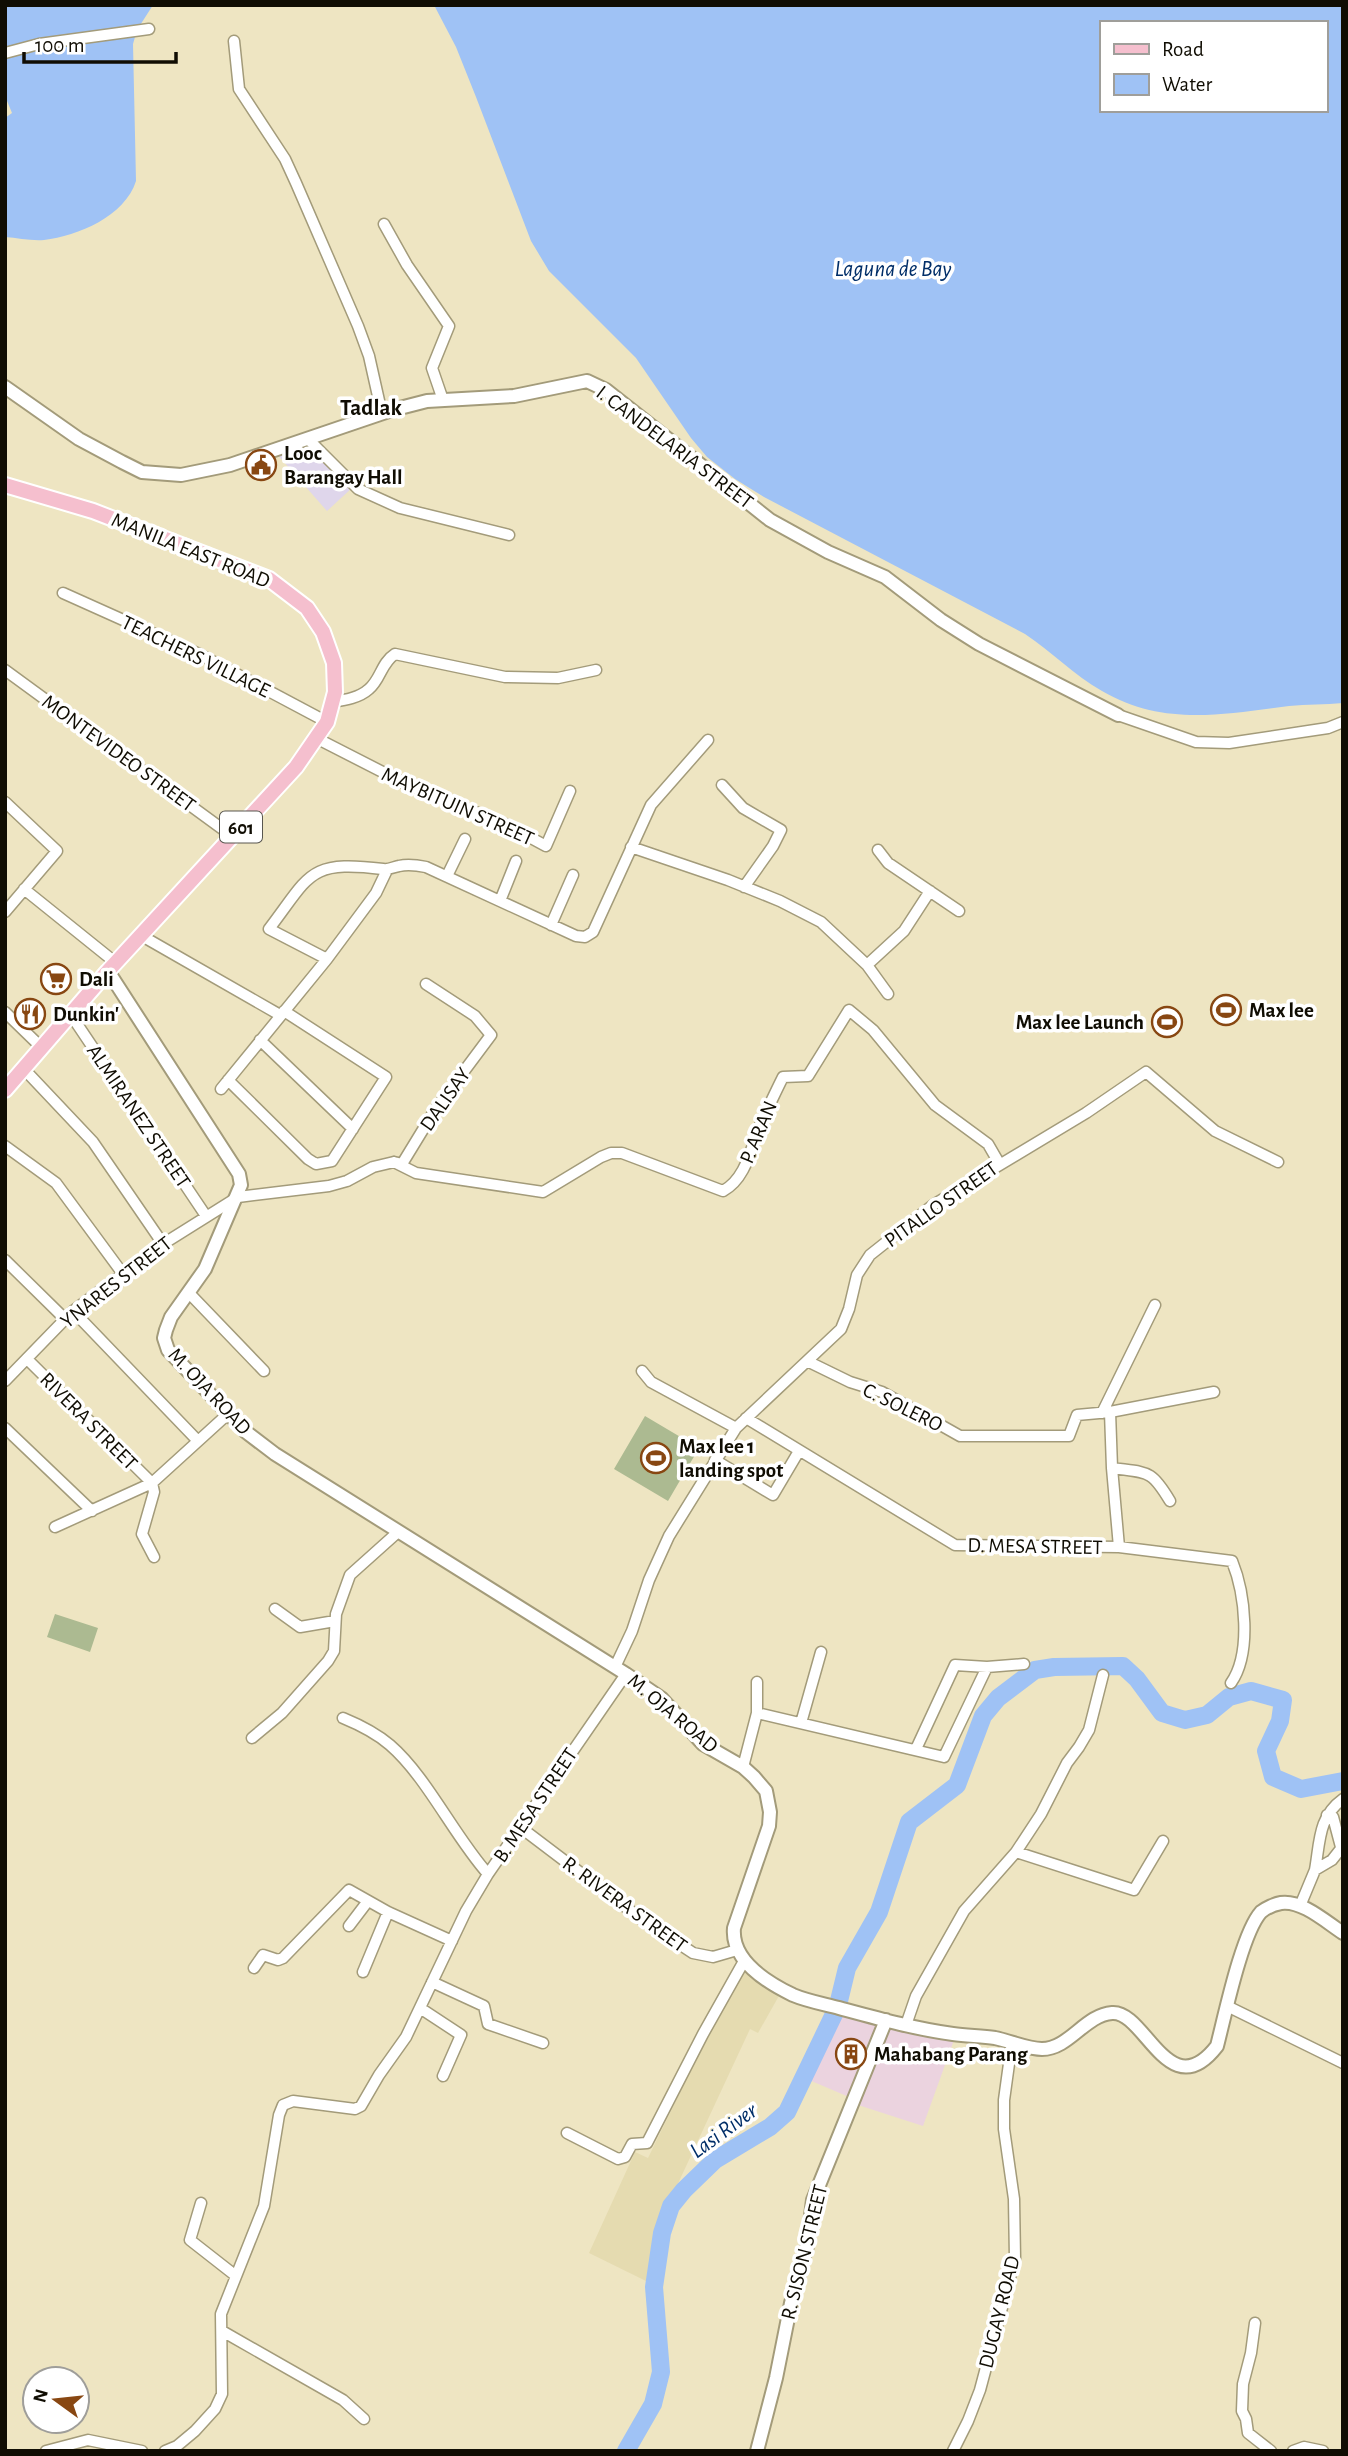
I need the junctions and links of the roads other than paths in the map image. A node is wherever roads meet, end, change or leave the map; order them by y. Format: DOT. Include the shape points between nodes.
graph roads {
  1 [pos="149,29"];
  2 [pos="234,41"];
  3 [pos="5,53"];
  4 [pos="384,224"];
  5 [pos="5,387"];
  6 [pos="443,400"];
  7 [pos="382,414"];
  8 [pos="309,440"];
  9 [pos="5,485"];
  10 [pos="509,535"];
  11 [pos="62,593"];
  12 [pos="5,670"];
  13 [pos="596,670"];
  14 [pos="332,702"];
  15 [pos="1118,715"];
  16 [pos="327,722"];
  17 [pos="1343,722"];
  18 [pos="316,738"];
  19 [pos="708,740"];
  20 [pos="722,785"];
  21 [pos="570,791"];
  22 [pos="5,802"];
  23 [pos="232,836"];
  24 [pos="465,839"];
  25 [pos="631,847"];
  26 [pos="878,850"];
  27 [pos="516,861"];
  28 [pos="387,870"];
  29 [pos="573,874"];
  30 [pos="447,876"];
  31 [pos="744,887"];
  32 [pos="24,889"];
  33 [pos="930,891"];
  34 [pos="500,901"];
  35 [pos="959,911"];
  36 [pos="5,912"];
  37 [pos="551,925"];
  38 [pos="142,936"];
  39 [pos="327,959"];
  40 [pos="867,965"];
  41 [pos="112,967"];
  42 [pos="426,984"];
  43 [pos="888,994"];
  44 [pos="5,1012"];
  45 [pos="282,1013"];
  46 [pos="71,1015"];
  47 [pos="260,1040"];
  48 [pos="42,1048"];
  49 [pos="24,1069"];
  50 [pos="5,1090"];
  51 [pos="353,1129"];
  52 [pos="5,1146"];
  53 [pos="1278,1162"];
  54 [pos="398,1163"];
  55 [pos="999,1163"];
  56 [pos="238,1197"];
  57 [pos="206,1216"];
  58 [pos="163,1244"];
  59 [pos="5,1260"];
  60 [pos="122,1274"];
  61 [pos="189,1293"];
  62 [pos="1155,1305"];
  63 [pos="69,1315"];
  64 [pos="27,1359"];
  65 [pos="807,1361"];
  66 [pos="264,1371"];
  67 [pos="642,1371"];
  68 [pos="6,1380"];
  69 [pos="1214,1392"];
  70 [pos="229,1413"];
  71 [pos="1106,1413"];
  72 [pos="746,1418"];
  73 [pos="737,1427"];
  74 [pos="5,1428"];
  75 [pos="198,1441"];
  76 [pos="799,1451"];
  77 [pos="715,1460"];
  78 [pos="1112,1468"];
  79 [pos="152,1483"];
  80 [pos="1170,1501"];
  81 [pos="92,1511"];
  82 [pos="55,1527"];
  83 [pos="398,1532"];
  84 [pos="1119,1547"];
  85 [pos="154,1557"];
  86 [pos="275,1609"];
  87 [pos="335,1621"];
  88 [pos="821,1652"];
  89 [pos="1024,1664"];
  90 [pos="987,1667"];
  91 [pos="620,1670"];
  92 [pos="1103,1675"];
  93 [pos="757,1682"];
  94 [pos="1231,1683"];
  95 [pos="757,1713"];
  96 [pos="343,1718"];
  97 [pos="801,1723"];
  98 [pos="252,1738"];
  99 [pos="916,1749"];
  100 [pos="743,1768"];
  101 [pos="1343,1799"];
  102 [pos="1327,1815"];
  103 [pos="520,1827"];
  104 [pos="1163,1841"];
  105 [pos="1342,1846"];
  106 [pos="1016,1852"];
  107 [pos="1315,1870"];
  108 [pos="488,1874"];
  109 [pos="369,1902"];
  110 [pos="1300,1906"];
  111 [pos="388,1912"];
  112 [pos="349,1926"];
  113 [pos="1343,1933"];
  114 [pos="452,1941"];
  115 [pos="740,1955"];
  116 [pos="254,1968"];
  117 [pos="363,1972"];
  118 [pos="432,1982"];
  119 [pos="1227,2006"];
  120 [pos="420,2008"];
  121 [pos="886,2020"];
  122 [pos="906,2025"];
  123 [pos="1012,2042"];
  124 [pos="543,2043"];
  125 [pos="1343,2063"];
  126 [pos="443,2076"];
  127 [pos="566,2133"];
  128 [pos="201,2203"];
  129 [pos="236,2276"];
  130 [pos="1255,2323"];
  131 [pos="222,2331"];
  132 [pos="364,2419"];
  133 [pos="46,2451"];
  134 [pos="142,2451"];
  135 [pos="165,2451"];
  136 [pos="757,2451"];
  137 [pos="953,2451"];
  138 [pos="1271,2451"];
  139 [pos="1293,2451"];
  140 [pos="1323,2451"];
  1 -- 3 [label="street"];
  2 -- 7 [label="street" via="239,89 296,183 358,326"];
  4 -- 6 [label="street" via="449,326 432,368"];
  5 -- 8 [label="street, I. CANDELARIA STREET" via="79,439 142,472 181,475"];
  6 -- 7 [label="street, I. CANDELARIA STREET"];
  6 -- 15 [label="street, I. CANDELARIA STREET" via="514,396 587,382 606,390 770,520 885,578 979,644"];
  7 -- 8 [label="street, I. CANDELARIA STREET"];
  8 -- 10 [label="street" via="358,489 400,508"];
  9 -- 14 [label="main road, MANILA EAST ROAD / 601" via="93,511 269,579 307,608 323,632 334,663"];
  11 -- 16 [label="street, TEACHERS VILLAGE" via="199,654"];
  12 -- 23 [label="street, MONTEVIDEO STREET"];
  13 -- 14 [label="street" via="558,678 505,677 395,654 386,659 370,688"];
  14 -- 16 [label="main road, MANILA EAST ROAD / 601"];
  15 -- 17 [label="street" via="1196,742 1229,743"];
  16 -- 18 [label="main road, MANILA EAST ROAD / 601"];
  18 -- 21 [label="street, MAYBITUIN STREET" via="399,781 503,823 546,846"];
  18 -- 23 [label="main road, MANILA EAST ROAD / 601" via="296,767"];
  19 -- 25 [label="street" via="651,806"];
  20 -- 31 [label="street" via="743,808 780,830"];
  22 -- 32 [label="street" via="57,851"];
  23 -- 38 [label="main road, MANILA EAST ROAD / 601"];
  24 -- 30 [label="street"];
  25 -- 31 [label="street"];
  25 -- 37 [label="street" via="593,932 576,936"];
  26 -- 33 [label="street" via="888,863"];
  27 -- 34 [label="street"];
  28 -- 30 [label="street" via="411,864"];
  28 -- 39 [label="street" via="376,893"];
  28 -- 39 [label="street" via="354,866 310,875 269,929"];
  29 -- 37 [label="street"];
  30 -- 34 [label="street"];
  31 -- 40 [label="street" via="821,922"];
  32 -- 36 [label="street"];
  32 -- 41 [label="street"];
  33 -- 35 [label="street"];
  33 -- 40 [label="street" via="904,931"];
  34 -- 37 [label="street"];
  38 -- 41 [label="main road, MANILA EAST ROAD / 601"];
  38 -- 45 [label="street"];
  39 -- 45 [label="street"];
  40 -- 43 [label="street"];
  41 -- 46 [label="main road, MANILA EAST ROAD / 601"];
  41 -- 56 [label="street" via="239,1174"];
  42 -- 54 [label="street, DALISAY" via="475,1016 491,1035"];
  44 -- 48 [label="street"];
  45 -- 47 [label="street"];
  45 -- 51 [label="street" via="386,1077"];
  46 -- 48 [label="main road, MANILA EAST ROAD / 601"];
  46 -- 57 [label="street, ALMIRANEZ STREET"];
  47 -- 51 [label="street"];
  47 -- 51 [label="street" via="225,1084 316,1164 332,1161"];
  48 -- 49 [label="main road, MANILA EAST ROAD / 601"];
  49 -- 50 [label="main road, MANILA EAST ROAD / 601"];
  49 -- 58 [label="street" via="93,1142"];
  52 -- 60 [label="street" via="56,1183"];
  53 -- 55 [label="street, PITALLO STREET" via="1215,1131 1146,1072"];
  54 -- 55 [label="street, P. ARAN" via="416,1173 542,1192 601,1157 622,1153 723,1191 747,1164 783,1077 808,1076 849,1010 873,1030 934,1105 988,1144"];
  54 -- 56 [label="street" via="373,1167 329,1186"];
  55 -- 65 [label="street, PITALLO STREET" via="933,1205 870,1255 857,1275 841,1329"];
  56 -- 57 [label="street, YNARES STREET"];
  56 -- 61 [label="street, M. OJA ROAD"];
  57 -- 58 [label="street, YNARES STREET"];
  58 -- 60 [label="street, YNARES STREET"];
  59 -- 63 [label="street"];
  60 -- 63 [label="street, YNARES STREET"];
  61 -- 66 [label="street"];
  61 -- 70 [label="street, M. OJA ROAD" via="164,1338 171,1355"];
  62 -- 71 [label="street"];
  63 -- 64 [label="street, YNARES STREET"];
  63 -- 75 [label="street"];
  64 -- 68 [label="street, YNARES STREET"];
  64 -- 79 [label="street, RIVERA STREET"];
  65 -- 71 [label="street, C. SOLERO" via="882,1392 960,1436 1069,1436 1077,1415"];
  65 -- 72 [label="street, PITALLO STREET"];
  67 -- 73 [label="street" via="651,1382"];
  69 -- 71 [label="street"];
  70 -- 75 [label="street"];
  70 -- 83 [label="street, M. OJA ROAD" via="275,1454"];
  71 -- 78 [label="street"];
  72 -- 73 [label="street, PITALLO STREET"];
  72 -- 76 [label="street, D. MESA STREET"];
  73 -- 77 [label="street, PITALLO STREET"];
  74 -- 81 [label="street"];
  75 -- 79 [label="street"];
  76 -- 77 [label="street" via="773,1495"];
  76 -- 84 [label="street, D. MESA STREET" via="955,1545"];
  77 -- 91 [label="street, PITALLO STREET" via="669,1536 649,1580"];
  78 -- 80 [label="street" via="1149,1474"];
  78 -- 84 [label="street"];
  79 -- 81 [label="street"];
  79 -- 85 [label="street" via="154,1492 142,1534"];
  81 -- 82 [label="street"];
  83 -- 87 [label="street" via="350,1575"];
  83 -- 91 [label="street, M. OJA ROAD"];
  84 -- 94 [label="street, D. MESA STREET" via="1232,1561 1245,1630 1239,1673"];
  86 -- 87 [label="street" via="300,1627"];
  87 -- 98 [label="street" via="336,1644 327,1661 282,1713"];
  88 -- 97 [label="street"];
  89 -- 90 [label="street"];
  90 -- 99 [label="street" via="955,1665"];
  90 -- 99 [label="street" via="944,1757"];
  91 -- 100 [label="street, M. OJA ROAD" via="661,1698 703,1744"];
  91 -- 103 [label="street, B. MESA STREET"];
  92 -- 106 [label="street" via="1088,1730"];
  93 -- 95 [label="street"];
  95 -- 97 [label="street"];
  95 -- 100 [label="street"];
  96 -- 108 [label="street" via="366,1728 410,1766"];
  97 -- 99 [label="street"];
  100 -- 115 [label="street, M. OJA ROAD" via="766,1791 770,1812 765,1841 734,1928 733,1941"];
  101 -- 102 [label="street"];
  102 -- 105 [label="street" via="1333,1817"];
  102 -- 107 [label="street" via="1319,1833"];
  103 -- 108 [label="street, B. MESA STREET"];
  103 -- 115 [label="street, R. RIVERA STREET" via="692,1953"];
  104 -- 106 [label="street" via="1134,1890"];
  105 -- 107 [label="street" via="1332,1860"];
  106 -- 122 [label="street" via="964,1911 916,1996"];
  107 -- 110 [label="street"];
  108 -- 114 [label="street, B. MESA STREET"];
  109 -- 111 [label="street"];
  109 -- 112 [label="street"];
  109 -- 116 [label="street" via="349,1890 283,1958 263,1955"];
  110 -- 113 [label="street"];
  110 -- 119 [label="street" via="1280,1903 1262,1912 1246,1943"];
  111 -- 114 [label="street"];
  111 -- 117 [label="street"];
  114 -- 118 [label="street, B. MESA STREET"];
  115 -- 121 [label="street" via="769,1981 795,1996"];
  115 -- 127 [label="street" via="647,2143 632,2144 625,2157 618,2159"];
  118 -- 120 [label="street, B. MESA STREET"];
  118 -- 124 [label="street" via="484,2006 488,2024"];
  119 -- 123 [label="street" via="1217,2046 1203,2059 1182,2067 1169,2061 1129,2020 1112,2013 1095,2019 1053,2048"];
  119 -- 125 [label="street"];
  120 -- 126 [label="street" via="461,2035"];
  120 -- 129 [label="street, B. MESA STREET" via="361,2106 293,2101 283,2105 264,2206"];
  121 -- 122 [label="street"];
  121 -- 136 [label="street, R. SISON STREET" via="813,2200 807,2246"];
  122 -- 123 [label="street"];
  123 -- 137 [label="street, DUGAY ROAD" via="1004,2119 1014,2199 1015,2259 980,2390"];
  128 -- 129 [label="street" via="190,2240"];
  129 -- 131 [label="street" via="221,2314"];
  130 -- 138 [label="street" via="1242,2411 1248,2433"];
  131 -- 132 [label="street" via="344,2400"];
  131 -- 135 [label="street" via="222,2394 215,2409 195,2431"];
  133 -- 134 [label="street" via="88,2440"];
  139 -- 140 [label="street" via="1304,2447"];
}
